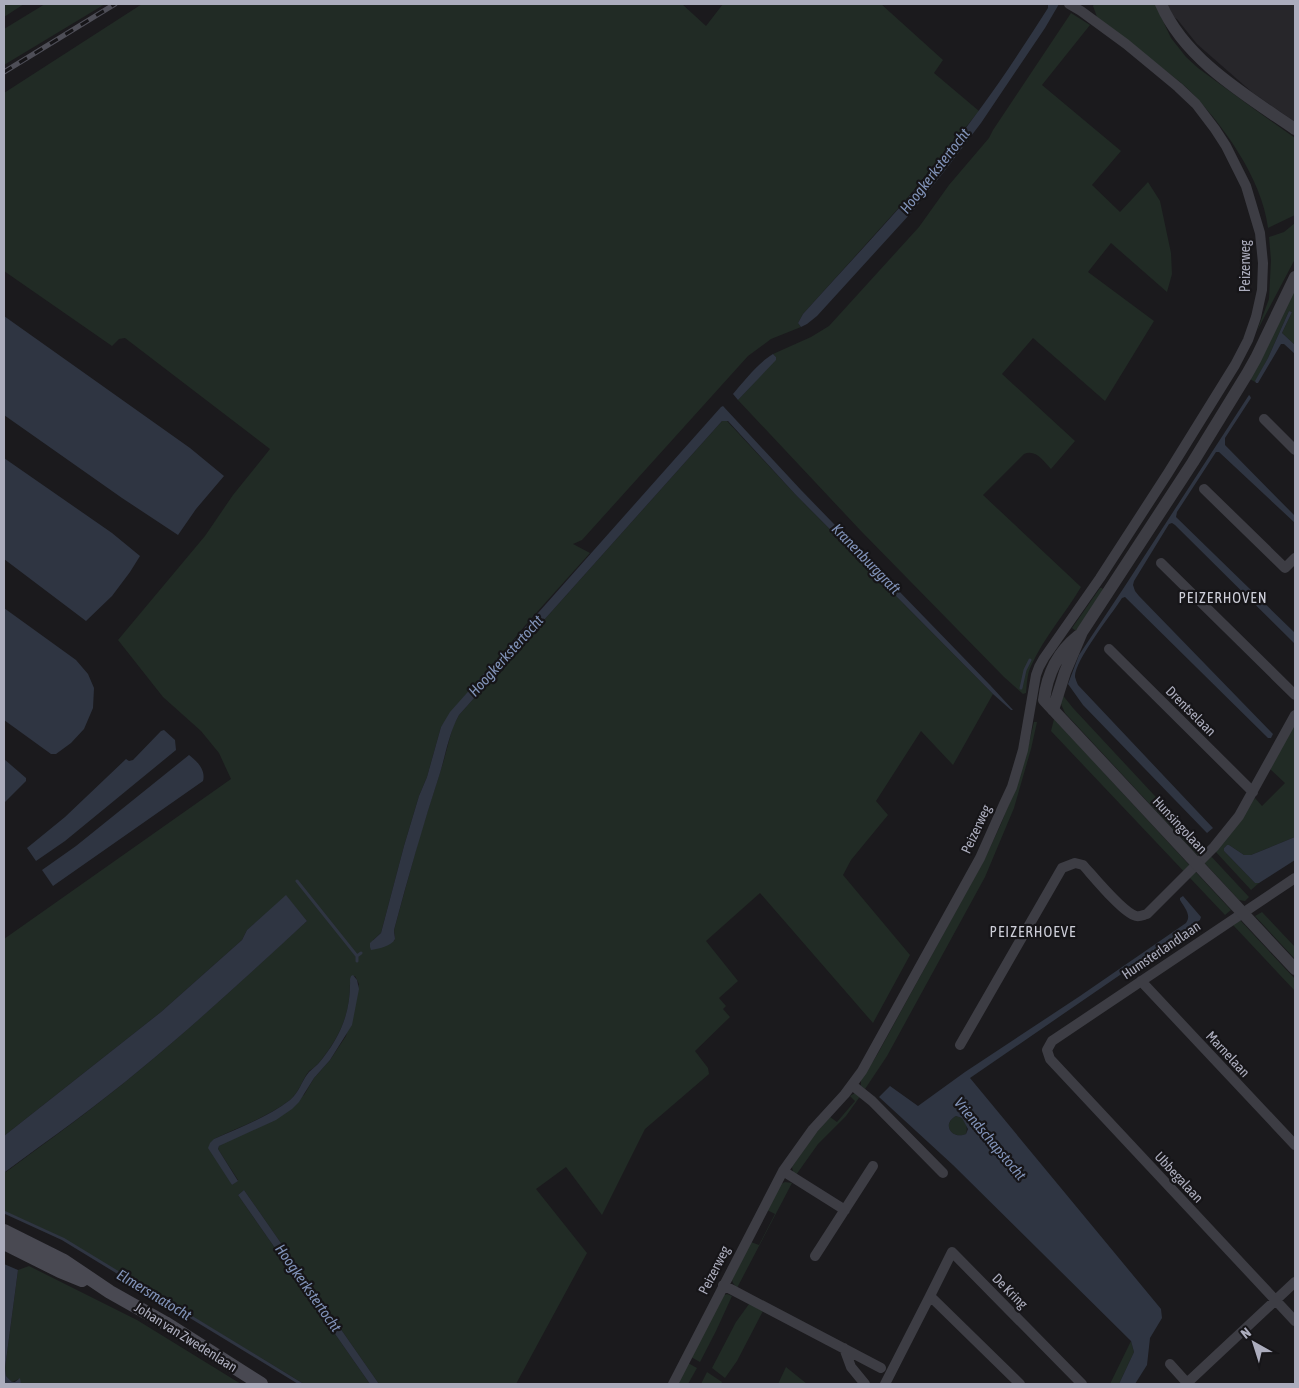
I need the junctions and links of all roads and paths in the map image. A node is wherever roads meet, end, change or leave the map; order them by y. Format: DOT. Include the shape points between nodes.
graph roads {
  1 [pos="1069,4"];
  2 [pos="1162,4"];
  3 [pos="1083,8"];
  4 [pos="1295,129"];
  5 [pos="1295,277"];
  6 [pos="1264,419"];
  7 [pos="1295,450"];
  8 [pos="1204,489"];
  9 [pos="1295,558"];
  10 [pos="1161,563"];
  11 [pos="1100,578"];
  12 [pos="1113,586"];
  13 [pos="1109,649"];
  14 [pos="1295,695"];
  15 [pos="1295,715"];
  16 [pos="1253,792"];
  17 [pos="1196,864"];
  18 [pos="1295,878"];
  19 [pos="1242,913"];
  20 [pos="1295,969"];
  21 [pos="1141,981"];
  22 [pos="960,1045"];
  23 [pos="1047,1050"];
  24 [pos="852,1085"];
  25 [pos="1295,1145"];
  26 [pos="873,1166"];
  27 [pos="783,1171"];
  28 [pos="943,1173"];
  29 [pos="844,1210"];
  30 [pos="4,1231"];
  31 [pos="4,1243"];
  32 [pos="816,1256"];
  33 [pos="1295,1282"];
  34 [pos="723,1285"];
  35 [pos="110,1292"];
  36 [pos="930,1296"];
  37 [pos="1276,1300"];
  38 [pos="1295,1321"];
  39 [pos="844,1348"];
  40 [pos="1170,1364"];
  41 [pos="881,1368"];
  42 [pos="261,1384"];
  43 [pos="673,1384"];
  44 [pos="865,1384"];
  45 [pos="885,1384"];
  46 [pos="1020,1384"];
  47 [pos="1082,1384"];
  48 [pos="1188,1384"];
  1 -- 3 [label="street, Peizerweg"];
  2 -- 4 [label="street" via="1168,19 1188,47 1207,65"];
  3 -- 11 [label="street, Peizerweg" via="1178,87 1210,121 1246,186 1260,233 1263,263 1262,290 1248,340"];
  5 -- 12 [label="street" via="1247,374"];
  6 -- 7 [label="street"];
  8 -- 9 [label="street" via="1285,568"];
  10 -- 14 [label="street"];
  11 -- 12 [label="street"];
  11 -- 24 [label="street, Peizerweg" via="1039,667 1018,768 984,849 872,1055"];
  12 -- 17 [label="street, Hunsingolaan" via="1082,632 1055,664 1048,679 1049,705"];
  13 -- 16 [label="street, Drentselaan"];
  15 -- 16 [label="street"];
  16 -- 17 [label="street" via="1224,835"];
  17 -- 19 [label="street, Hunsingolaan"];
  17 -- 22 [label="street" via="1148,914 1140,916 1124,908 1083,865 1076,863 1062,868"];
  18 -- 19 [label="street, Humsterlandlaan"];
  19 -- 20 [label="street, Hunsingolaan"];
  19 -- 21 [label="street, Humsterlandlaan"];
  21 -- 23 [label="street, Humsterlandlaan" via="1052,1041"];
  21 -- 25 [label="street, Marnelaan"];
  23 -- 37 [label="street, Ubbegalaan" via="1050,1059"];
  24 -- 27 [label="street, Peizerweg" via="813,1129"];
  24 -- 28 [label="street" via="867,1096"];
  26 -- 29 [label="street"];
  27 -- 29 [label="street"];
  27 -- 34 [label="street, Peizerweg"];
  29 -- 32 [label="street"];
  30 -- 35 [label="main road, Johan van Zwedenlaan" via="64,1261"];
  31 -- 35 [label="main road, Johan van Zwedenlaan"];
  33 -- 37 [label="street"];
  34 -- 39 [label="street"];
  34 -- 43 [label="street, Peizerweg"];
  35 -- 42 [label="main road, Johan van Zwedenlaan"];
  36 -- 45 [label="street, De Kring"];
  36 -- 46 [label="street"];
  36 -- 47 [label="street, De Kring" via="952,1252"];
  37 -- 38 [label="street, Ubbegalaan"];
  37 -- 48 [label="street"];
  39 -- 41 [label="street"];
  39 -- 44 [label="street" via="851,1367"];
  40 -- 48 [label="street"];
}
